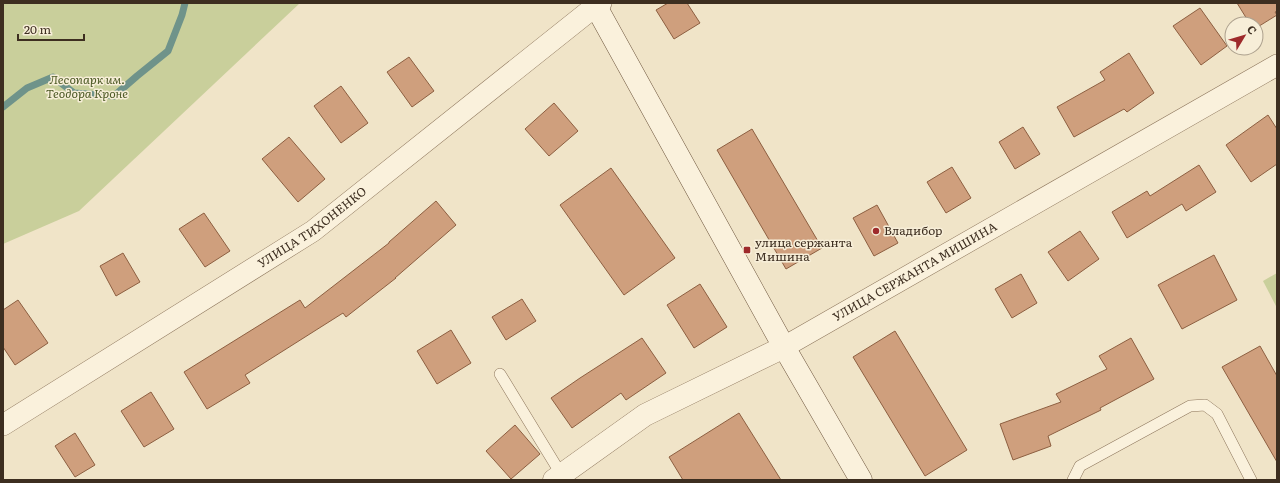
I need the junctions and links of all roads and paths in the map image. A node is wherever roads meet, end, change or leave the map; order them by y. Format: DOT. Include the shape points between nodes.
graph roads {
  1 [pos="597,4"];
  2 [pos="1277,65"];
  3 [pos="784,347"];
  4 [pos="500,374"];
  5 [pos="3,425"];
  6 [pos="558,477"];
  7 [pos="861,480"];
  8 [pos="1073,480"];
  9 [pos="1252,480"];
  1 -- 3 [label="main road"];
  1 -- 5 [label="street, УЛИЦА ТИХОНЕНКО" via="313,231"];
  2 -- 3 [label="street, УЛИЦА СЕРЖАНТА МИШИНА"];
  3 -- 6 [label="main road, УЛИЦА СЕРЖАНТА МИШИНА" via="645,415"];
  3 -- 7 [label="main road"];
  4 -- 6 [label="lane"];
  8 -- 9 [label="lane" via="1080,466 1190,406 1205,405 1217,414"];
}
